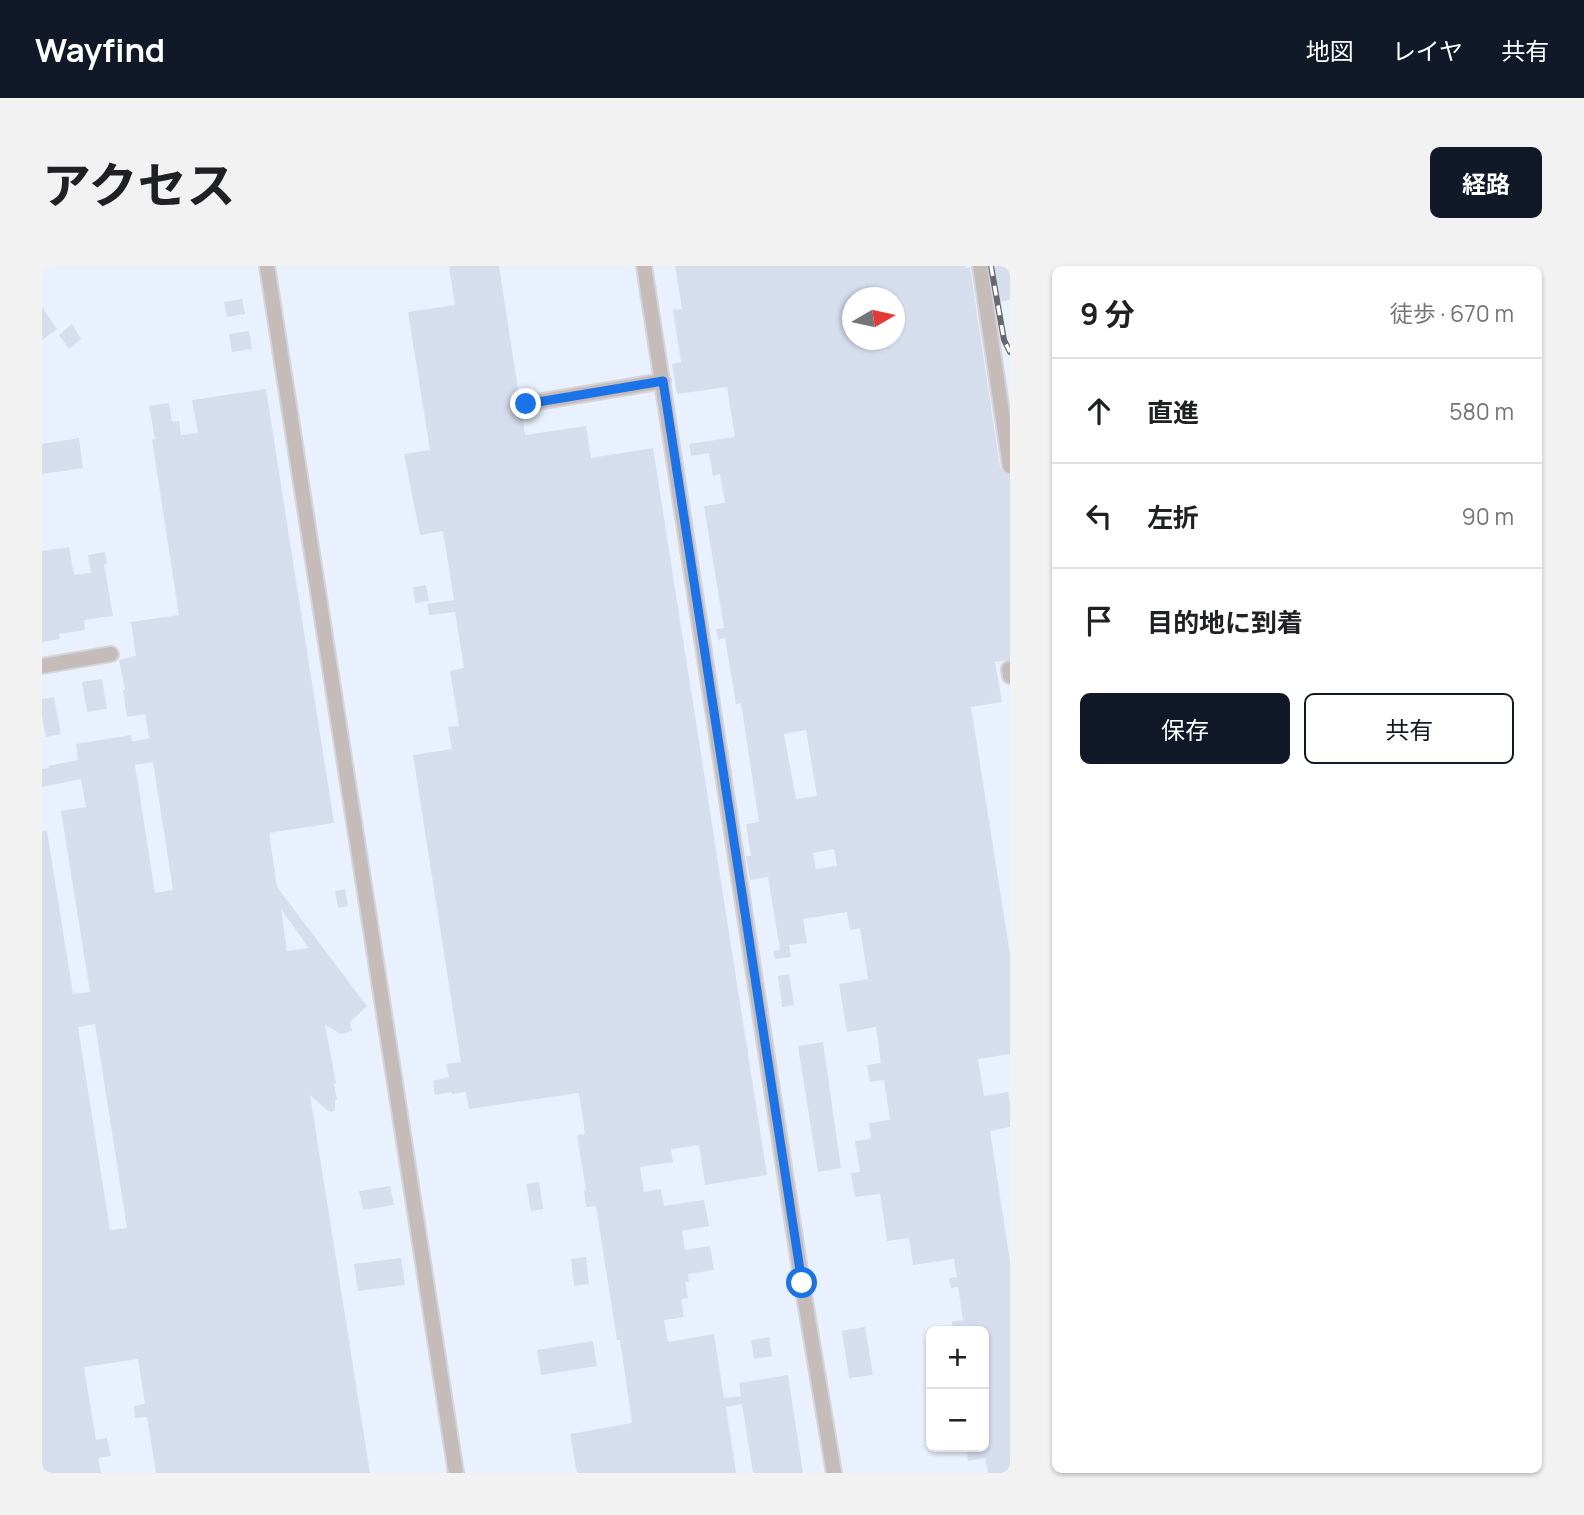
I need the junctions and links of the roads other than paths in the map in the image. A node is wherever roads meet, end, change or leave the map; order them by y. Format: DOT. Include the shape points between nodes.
graph roads {
  1 [pos="267,266"];
  2 [pos="644,266"];
  3 [pos="980,266"];
  4 [pos="663,381"];
  5 [pos="526,404"];
  6 [pos="1010,466"];
  7 [pos="111,654"];
  8 [pos="42,666"];
  9 [pos="456,1473"];
  10 [pos="834,1473"];
  1 -- 9 [label="lane"];
  2 -- 4 [label="lane"];
  3 -- 6 [label="lane"];
  4 -- 5 [label="lane"];
  4 -- 10 [label="lane"];
  7 -- 8 [label="lane"];
}
